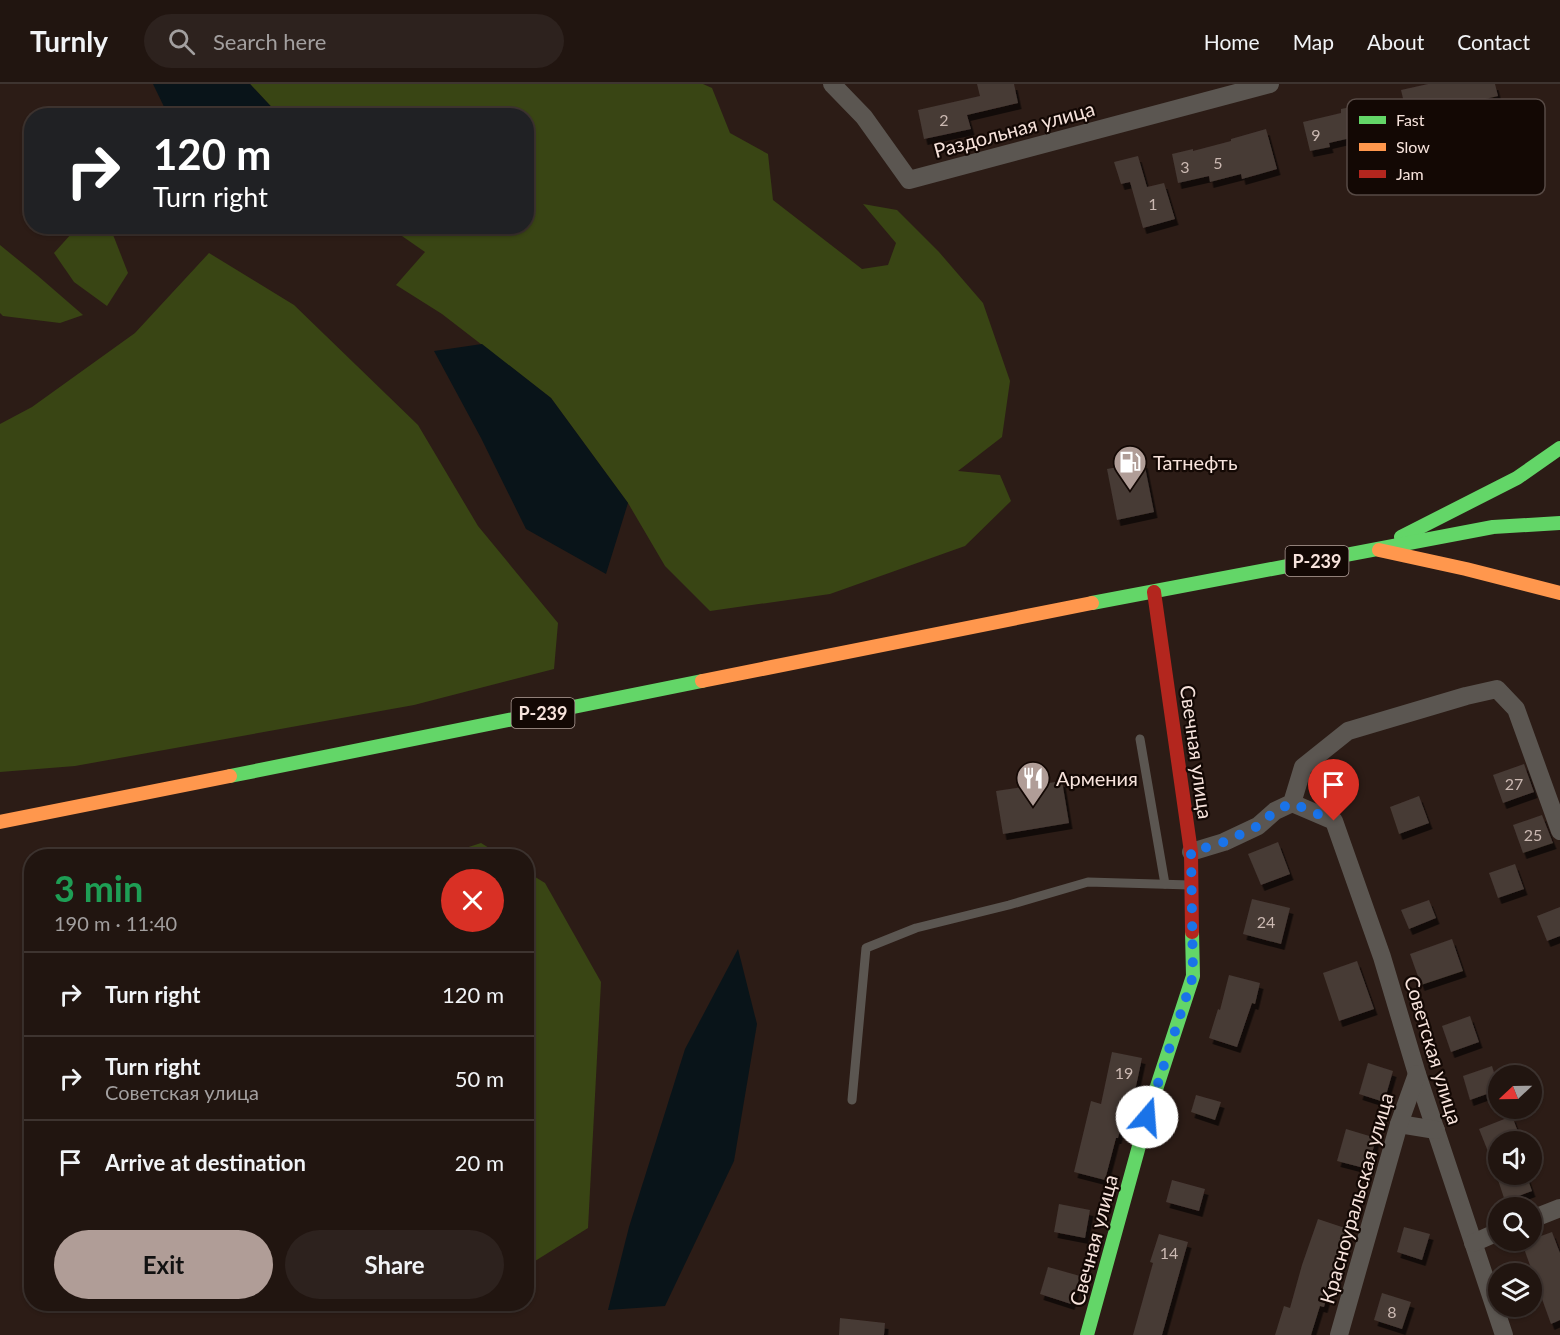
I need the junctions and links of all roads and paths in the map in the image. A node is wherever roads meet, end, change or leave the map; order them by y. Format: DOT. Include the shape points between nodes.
graph roads {
  1 [pos="832,84"];
  2 [pos="1269,84"];
  3 [pos="1560,448"];
  4 [pos="1549,509"];
  5 [pos="1560,523"];
  6 [pos="1493,527"];
  7 [pos="1377,549"];
  8 [pos="1154,592"];
  9 [pos="1560,593"];
  10 [pos="1140,739"];
  11 [pos="1292,803"];
  12 [pos="0,822"];
  13 [pos="1560,831"];
  14 [pos="1191,852"];
  15 [pos="1165,884"];
  16 [pos="1193,885"];
  17 [pos="1417,1074"];
  18 [pos="852,1100"];
  19 [pos="1399,1124"];
  20 [pos="1436,1130"];
  21 [pos="1560,1208"];
  22 [pos="1542,1215"];
  23 [pos="1488,1236"];
  24 [pos="1473,1243"];
  25 [pos="1087,1335"];
  26 [pos="1339,1335"];
  27 [pos="1504,1335"];
  1 -- 2 [label="street, Раздольная улица" via="864,117 909,180"];
  3 -- 7 [label="main road" via="1517,478"];
  4 -- 6 [label="main road, Р-239"];
  5 -- 6 [label="main road, Р-239"];
  6 -- 7 [label="main road, Р-239"];
  7 -- 8 [label="main road, Р-239"];
  7 -- 9 [label="main road"];
  8 -- 12 [label="main road, Р-239"];
  8 -- 14 [label="main road, Свечная улица"];
  10 -- 15 [label="lane"];
  11 -- 13 [label="street" via="1303,767 1348,731 1497,689 1516,709"];
  11 -- 14 [label="street" via="1258,826"];
  11 -- 17 [label="street, Советская улица" via="1334,821 1382,957"];
  14 -- 16 [label="main road, Свечная улица"];
  15 -- 16 [label="lane"];
  15 -- 18 [label="lane" via="1088,882 916,928 866,948"];
  16 -- 25 [label="main road, Свечная улица" via="1193,976 1147,1117"];
  17 -- 19 [label="street, Красноуральская улица"];
  17 -- 20 [label="street, Советская улица"];
  19 -- 20 [label="street"];
  19 -- 26 [label="street, Красноуральская улица"];
  20 -- 24 [label="street, Советская улица"];
  21 -- 22 [label="street"];
  23 -- 24 [label="street"];
  24 -- 27 [label="street, Советская улица"];
}
